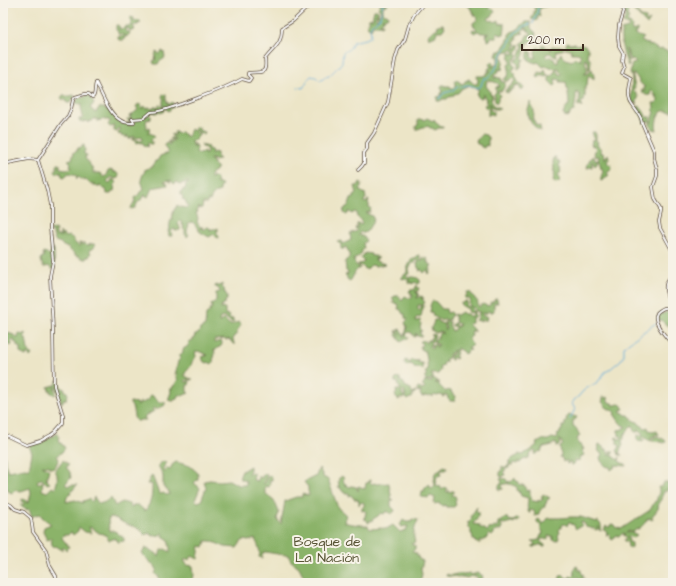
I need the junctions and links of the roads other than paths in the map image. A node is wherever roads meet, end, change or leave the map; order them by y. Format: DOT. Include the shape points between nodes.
graph roads {
  1 [pos="312,3"];
  2 [pos="424,3"];
  3 [pos="623,3"];
  4 [pos="38,160"];
  5 [pos="3,164"];
  6 [pos="358,170"];
  7 [pos="673,252"];
  8 [pos="673,275"];
  9 [pos="673,345"];
  10 [pos="3,434"];
  11 [pos="3,501"];
  12 [pos="57,583"];
  1 -- 4 [label="street" via="282,28 279,42 265,59 265,69 248,73 251,78 249,81 242,79 223,89 151,112 144,118 132,119 132,123 119,120 111,111 96,83 93,97 85,94 75,97 68,116"];
  2 -- 6 [label="street" via="414,15 398,50 388,102 364,153 364,163"];
  3 -- 7 [label="street" via="618,37 623,54 622,73 631,78 630,102 642,118 654,152 657,176 652,187 653,194 661,209 660,228"];
  4 -- 5 [label="street" via="29,159"];
  4 -- 10 [label="street" via="50,205 54,386 63,416 62,423 55,432 30,444 26,445"];
  8 -- 9 [label="street" via="666,286 671,307 661,309 656,316 656,323"];
  11 -- 12 [label="street" via="31,518 33,532 46,550"];
}
